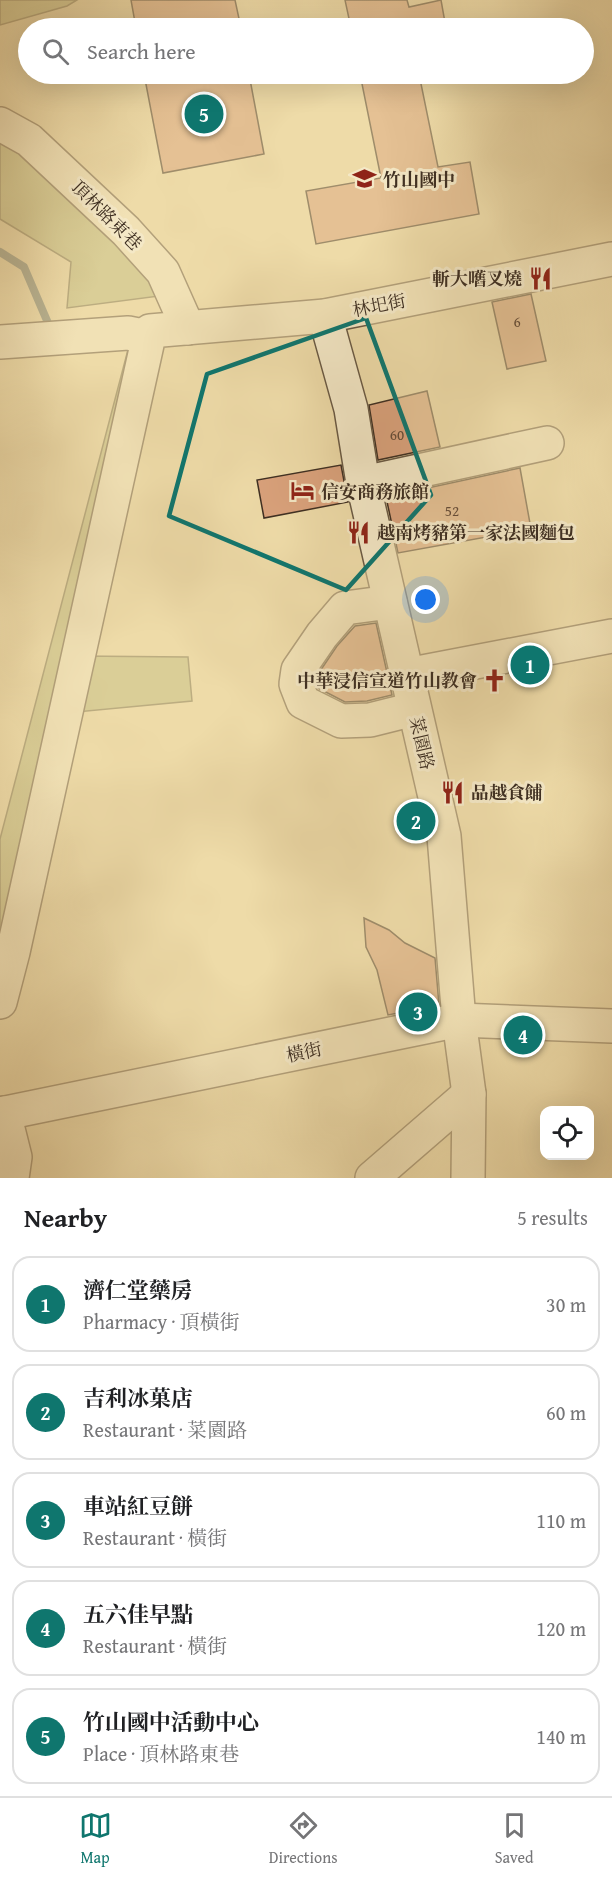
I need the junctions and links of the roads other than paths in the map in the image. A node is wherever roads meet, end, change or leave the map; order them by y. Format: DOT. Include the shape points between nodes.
graph roads {
  1 [pos="0,124"];
  2 [pos="612,260"];
  3 [pos="325,316"];
  4 [pos="188,328"];
  5 [pos="148,337"];
  6 [pos="0,342"];
  7 [pos="547,443"];
  8 [pos="363,483"];
  9 [pos="390,602"];
  10 [pos="612,636"];
  11 [pos="406,675"];
  12 [pos="414,709"];
  13 [pos="0,1002"];
  14 [pos="459,1020"];
  15 [pos="612,1026"];
  16 [pos="469,1094"];
  17 [pos="2,1114"];
  18 [pos="12,1178"];
  19 [pos="372,1178"];
  20 [pos="468,1178"];
  1 -- 4 [label="street, 頂林路東巷" via="29,140 126,231 163,272"];
  2 -- 3 [label="street, 林圯街"];
  3 -- 4 [label="street, 林圯街"];
  3 -- 8 [label="street, 菜園路" via="351,410"];
  4 -- 5 [label="street, 林圯街" via="150,332"];
  5 -- 6 [label="street" via="128,333"];
  5 -- 13 [label="street"];
  7 -- 8 [label="street"];
  8 -- 9 [label="street, 菜園路"];
  9 -- 11 [label="street, 菜園路"];
  9 -- 12 [label="street" via="345,608 298,670 296,684 303,702 341,721 370,720"];
  10 -- 11 [label="street"];
  11 -- 12 [label="street, 菜園路"];
  12 -- 14 [label="street, 菜園路" via="444,836"];
  14 -- 15 [label="street, 橫街"];
  14 -- 16 [label="street, 菜園路"];
  14 -- 17 [label="street, 橫街"];
  16 -- 19 [label="street"];
  16 -- 20 [label="street, 菜園路"];
  17 -- 18 [label="street" via="15,1157"];
}
